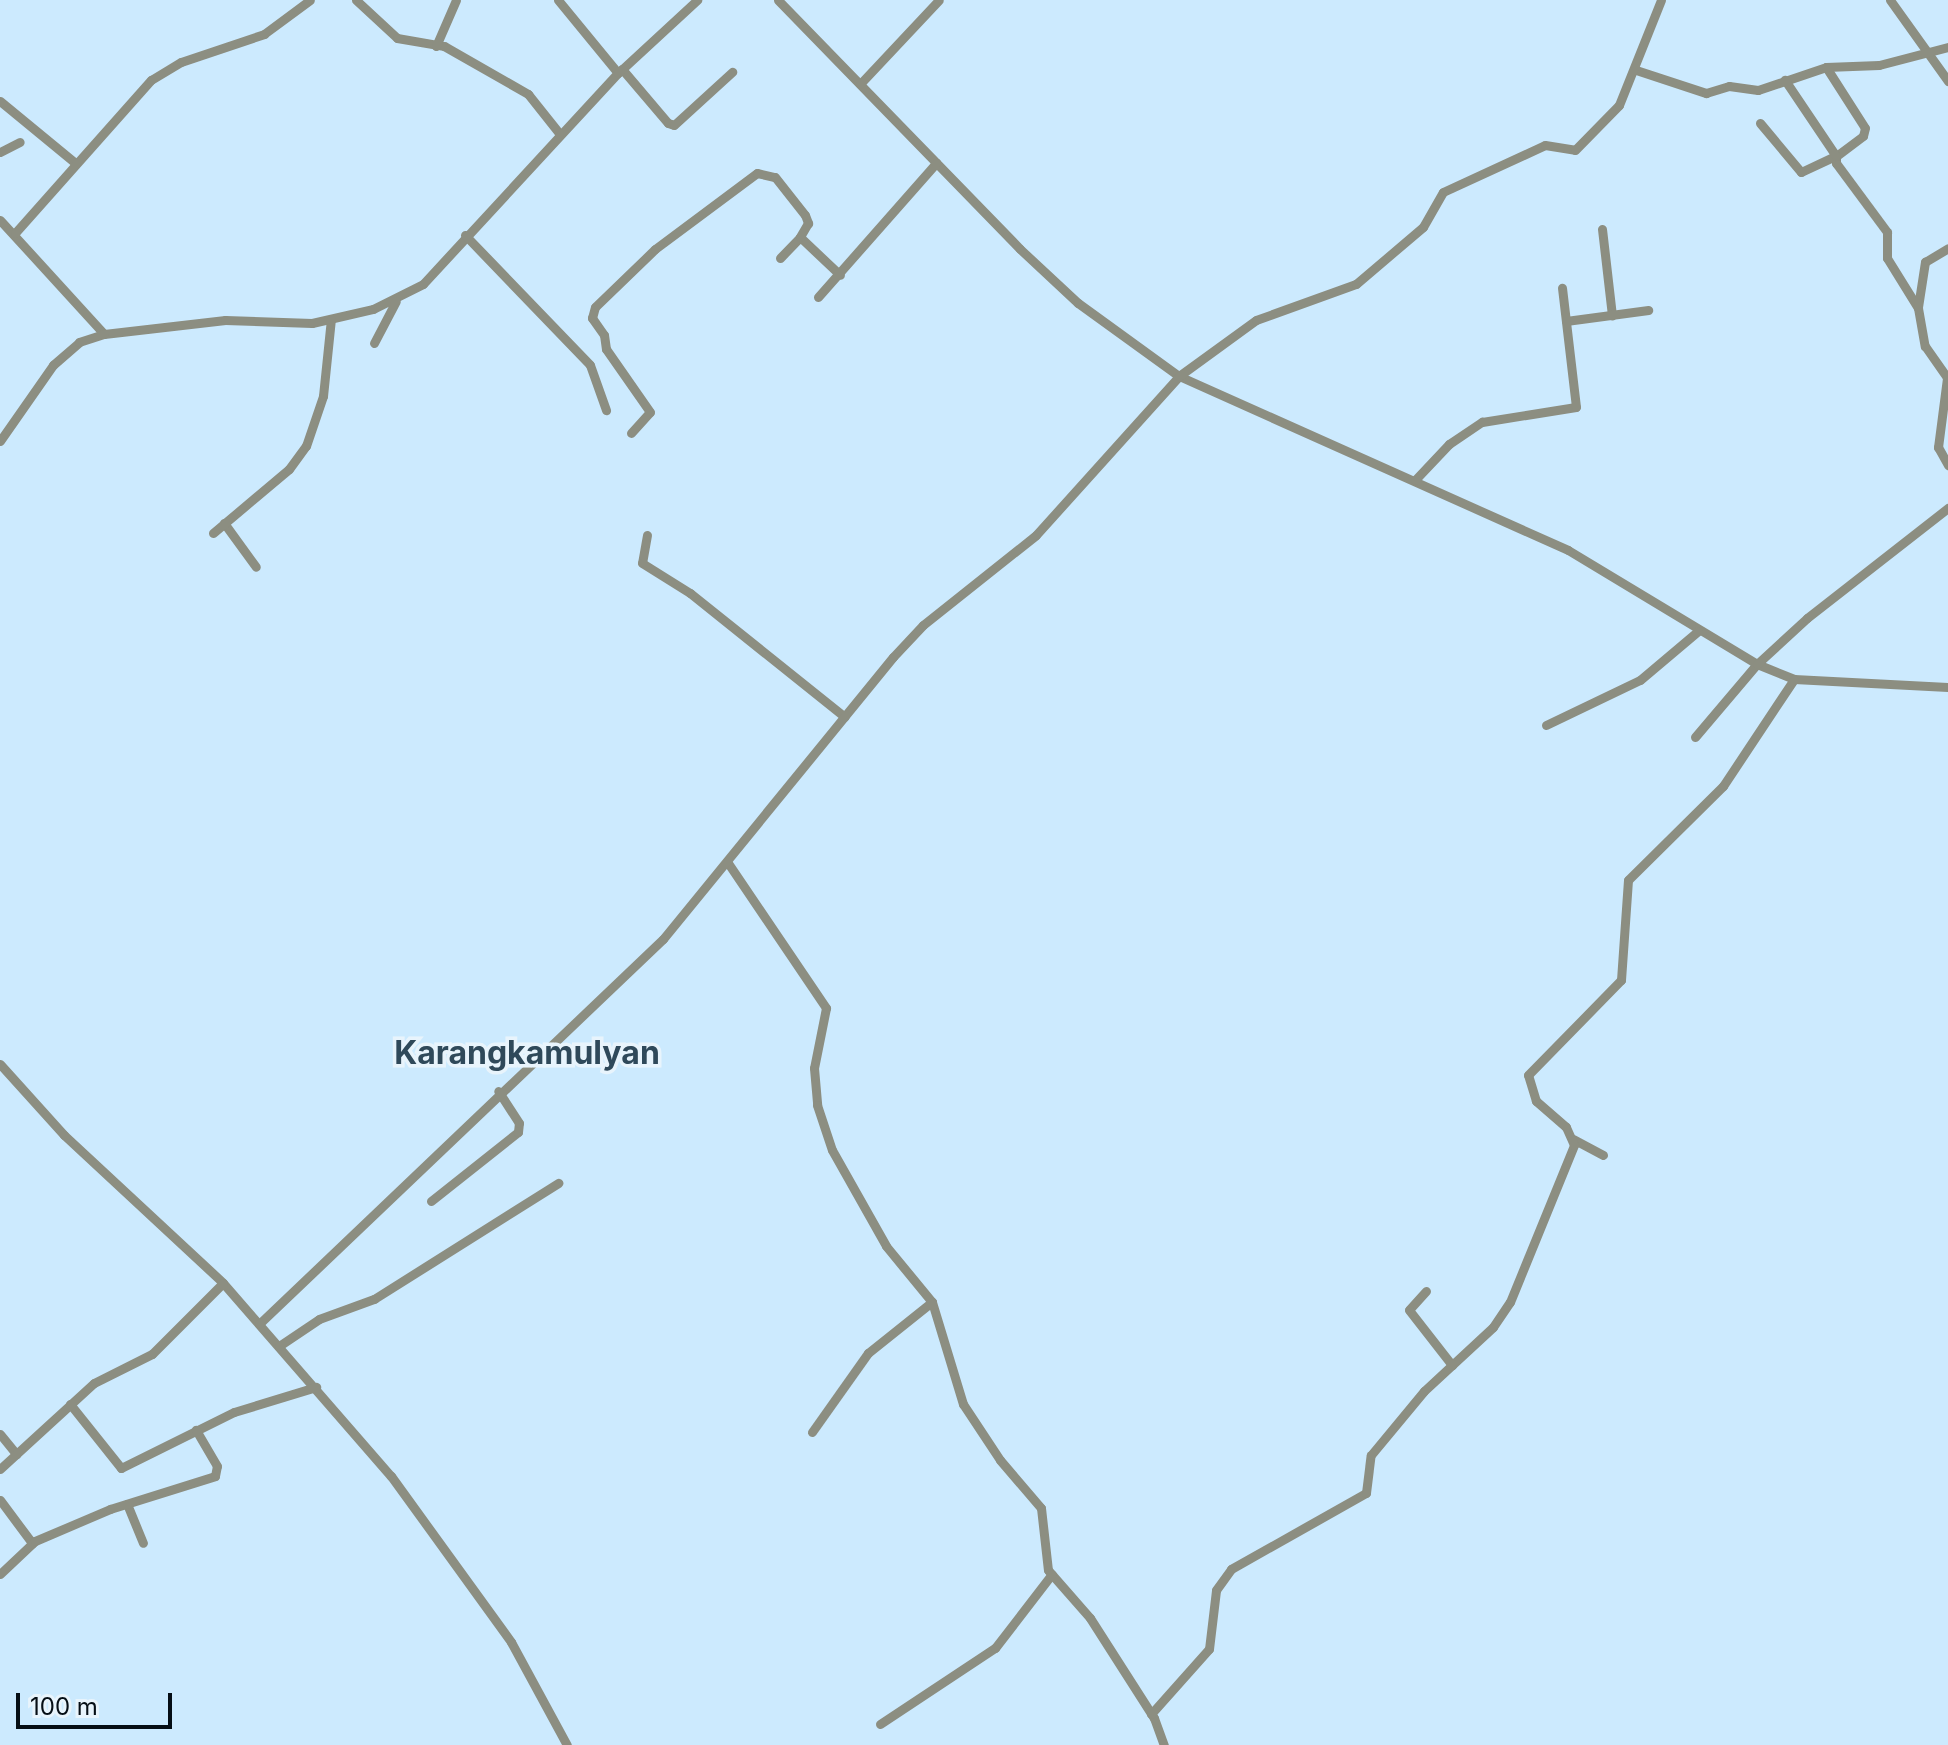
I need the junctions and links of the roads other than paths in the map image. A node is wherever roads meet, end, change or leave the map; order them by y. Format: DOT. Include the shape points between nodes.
graph roads {
  1 [pos="310,0"];
  2 [pos="356,0"];
  3 [pos="456,0"];
  4 [pos="558,0"];
  5 [pos="697,0"];
  6 [pos="778,0"];
  7 [pos="939,0"];
  8 [pos="1661,0"];
  9 [pos="1890,0"];
  10 [pos="436,46"];
  11 [pos="1948,47"];
  12 [pos="1929,52"];
  13 [pos="1826,67"];
  14 [pos="1636,70"];
  15 [pos="620,71"];
  16 [pos="732,72"];
  17 [pos="1785,80"];
  18 [pos="1948,81"];
  19 [pos="860,84"];
  20 [pos="0,101"];
  21 [pos="1760,123"];
  22 [pos="559,133"];
  23 [pos="20,142"];
  24 [pos="0,152"];
  25 [pos="1836,156"];
  26 [pos="74,162"];
  27 [pos="936,163"];
  28 [pos="0,220"];
  29 [pos="1602,229"];
  30 [pos="15,233"];
  31 [pos="465,235"];
  32 [pos="800,237"];
  33 [pos="1948,248"];
  34 [pos="780,258"];
  35 [pos="840,275"];
  36 [pos="1562,288"];
  37 [pos="818,297"];
  38 [pos="396,301"];
  39 [pos="1918,308"];
  40 [pos="1648,310"];
  41 [pos="1612,315"];
  42 [pos="331,319"];
  43 [pos="1566,321"];
  44 [pos="104,334"];
  45 [pos="374,343"];
  46 [pos="1179,376"];
  47 [pos="606,410"];
  48 [pos="631,433"];
  49 [pos="0,441"];
  50 [pos="1948,465"];
  51 [pos="1415,480"];
  52 [pos="1948,508"];
  53 [pos="224,523"];
  54 [pos="213,533"];
  55 [pos="647,535"];
  56 [pos="256,567"];
  57 [pos="1698,631"];
  58 [pos="1757,664"];
  59 [pos="1794,679"];
  60 [pos="1948,687"];
  61 [pos="845,717"];
  62 [pos="1546,725"];
  63 [pos="1695,737"];
  64 [pos="728,863"];
  65 [pos="0,1064"];
  66 [pos="498,1091"];
  67 [pos="1573,1139"];
  68 [pos="1603,1155"];
  69 [pos="558,1183"];
  70 [pos="431,1201"];
  71 [pos="223,1283"];
  72 [pos="1426,1291"];
  73 [pos="932,1302"];
  74 [pos="259,1324"];
  75 [pos="279,1346"];
  76 [pos="1452,1365"];
  77 [pos="316,1387"];
  78 [pos="70,1404"];
  79 [pos="196,1430"];
  80 [pos="812,1432"];
  81 [pos="0,1434"];
  82 [pos="16,1454"];
  83 [pos="0,1469"];
  84 [pos="0,1500"];
  85 [pos="127,1504"];
  86 [pos="32,1543"];
  87 [pos="143,1543"];
  88 [pos="0,1574"];
  89 [pos="1052,1574"];
  90 [pos="1151,1714"];
  91 [pos="880,1724"];
  92 [pos="567,1745"];
  93 [pos="1164,1745"];
  1 -- 26 [label="street" via="264,34 171,66 151,80"];
  2 -- 10 [label="street" via="397,38"];
  3 -- 10 [label="street"];
  4 -- 15 [label="street"];
  5 -- 15 [label="street"];
  6 -- 19 [label="street"];
  7 -- 19 [label="street"];
  8 -- 14 [label="street"];
  9 -- 12 [label="street"];
  10 -- 22 [label="street" via="528,94"];
  11 -- 12 [label="street"];
  12 -- 13 [label="street" via="1879,65"];
  12 -- 18 [label="street"];
  13 -- 17 [label="street"];
  13 -- 25 [label="street" via="1865,128 1863,136"];
  14 -- 17 [label="street" via="1706,93 1729,86 1758,90"];
  14 -- 46 [label="street" via="1619,105 1575,150 1545,145 1443,192 1423,227 1356,284 1256,320"];
  15 -- 16 [label="street" via="672,125"];
  15 -- 22 [label="street"];
  17 -- 25 [label="street"];
  19 -- 27 [label="street"];
  20 -- 26 [label="street"];
  21 -- 25 [label="street" via="1801,172"];
  22 -- 31 [label="street"];
  23 -- 24 [label="street"];
  25 -- 39 [label="street" via="1887,232 1887,258"];
  26 -- 30 [label="street"];
  27 -- 35 [label="street"];
  27 -- 46 [label="street" via="1078,303"];
  28 -- 30 [label="street"];
  29 -- 41 [label="street"];
  30 -- 44 [label="street"];
  31 -- 38 [label="street" via="423,284"];
  31 -- 47 [label="street" via="590,365"];
  32 -- 34 [label="street"];
  32 -- 35 [label="street"];
  32 -- 48 [label="street" via="808,223 805,215 775,177 757,173 655,249 595,307 592,318 606,349 650,412"];
  33 -- 39 [label="street" via="1925,262"];
  35 -- 37 [label="street"];
  36 -- 43 [label="street"];
  38 -- 42 [label="street"];
  38 -- 45 [label="street"];
  39 -- 50 [label="street" via="1925,346 1947,378 1938,447"];
  40 -- 41 [label="street"];
  41 -- 43 [label="street"];
  42 -- 44 [label="street" via="184,323"];
  42 -- 53 [label="street" via="323,396 306,446 289,469"];
  43 -- 51 [label="street" via="1576,407 1482,422 1449,444"];
  44 -- 49 [label="street" via="79,342 53,365"];
  46 -- 51 [label="street"];
  46 -- 61 [label="street" via="1036,535 923,625"];
  51 -- 57 [label="street" via="1568,550"];
  52 -- 58 [label="street" via="1838,590"];
  53 -- 54 [label="street"];
  53 -- 56 [label="street"];
  55 -- 61 [label="street" via="642,563 683,588"];
  57 -- 58 [label="street"];
  57 -- 62 [label="street" via="1640,680"];
  58 -- 59 [label="street"];
  58 -- 63 [label="street"];
  59 -- 60 [label="street"];
  59 -- 67 [label="street" via="1723,786 1631,876 1621,980 1528,1075 1536,1101"];
  61 -- 64 [label="street"];
  64 -- 66 [label="street" via="663,939"];
  64 -- 73 [label="street" via="826,1008 814,1053 818,1110 862,1208"];
  65 -- 71 [label="street" via="64,1135"];
  66 -- 70 [label="street" via="519,1123 518,1132"];
  66 -- 74 [label="street" via="315,1276"];
  67 -- 68 [label="street"];
  67 -- 76 [label="street" via="1510,1302 1493,1327"];
  69 -- 75 [label="street" via="381,1295 319,1319"];
  71 -- 74 [label="street"];
  71 -- 78 [label="street" via="152,1354 94,1383"];
  72 -- 76 [label="street" via="1409,1310"];
  73 -- 80 [label="street" via="868,1353"];
  73 -- 89 [label="street" via="963,1404 1045,1516 1045,1561"];
  74 -- 75 [label="street"];
  75 -- 77 [label="street"];
  76 -- 90 [label="street" via="1371,1455 1366,1493 1231,1569 1216,1590 1209,1649"];
  77 -- 79 [label="street" via="234,1412"];
  77 -- 92 [label="street" via="391,1476 511,1642"];
  78 -- 79 [label="street" via="119,1468"];
  78 -- 82 [label="street"];
  79 -- 85 [label="street" via="217,1466 215,1476"];
  81 -- 82 [label="street"];
  82 -- 83 [label="street"];
  84 -- 86 [label="street"];
  85 -- 86 [label="street"];
  85 -- 87 [label="street"];
  86 -- 88 [label="street"];
  89 -- 90 [label="street" via="1090,1618"];
  89 -- 91 [label="street" via="995,1648"];
  90 -- 93 [label="street"];
}
